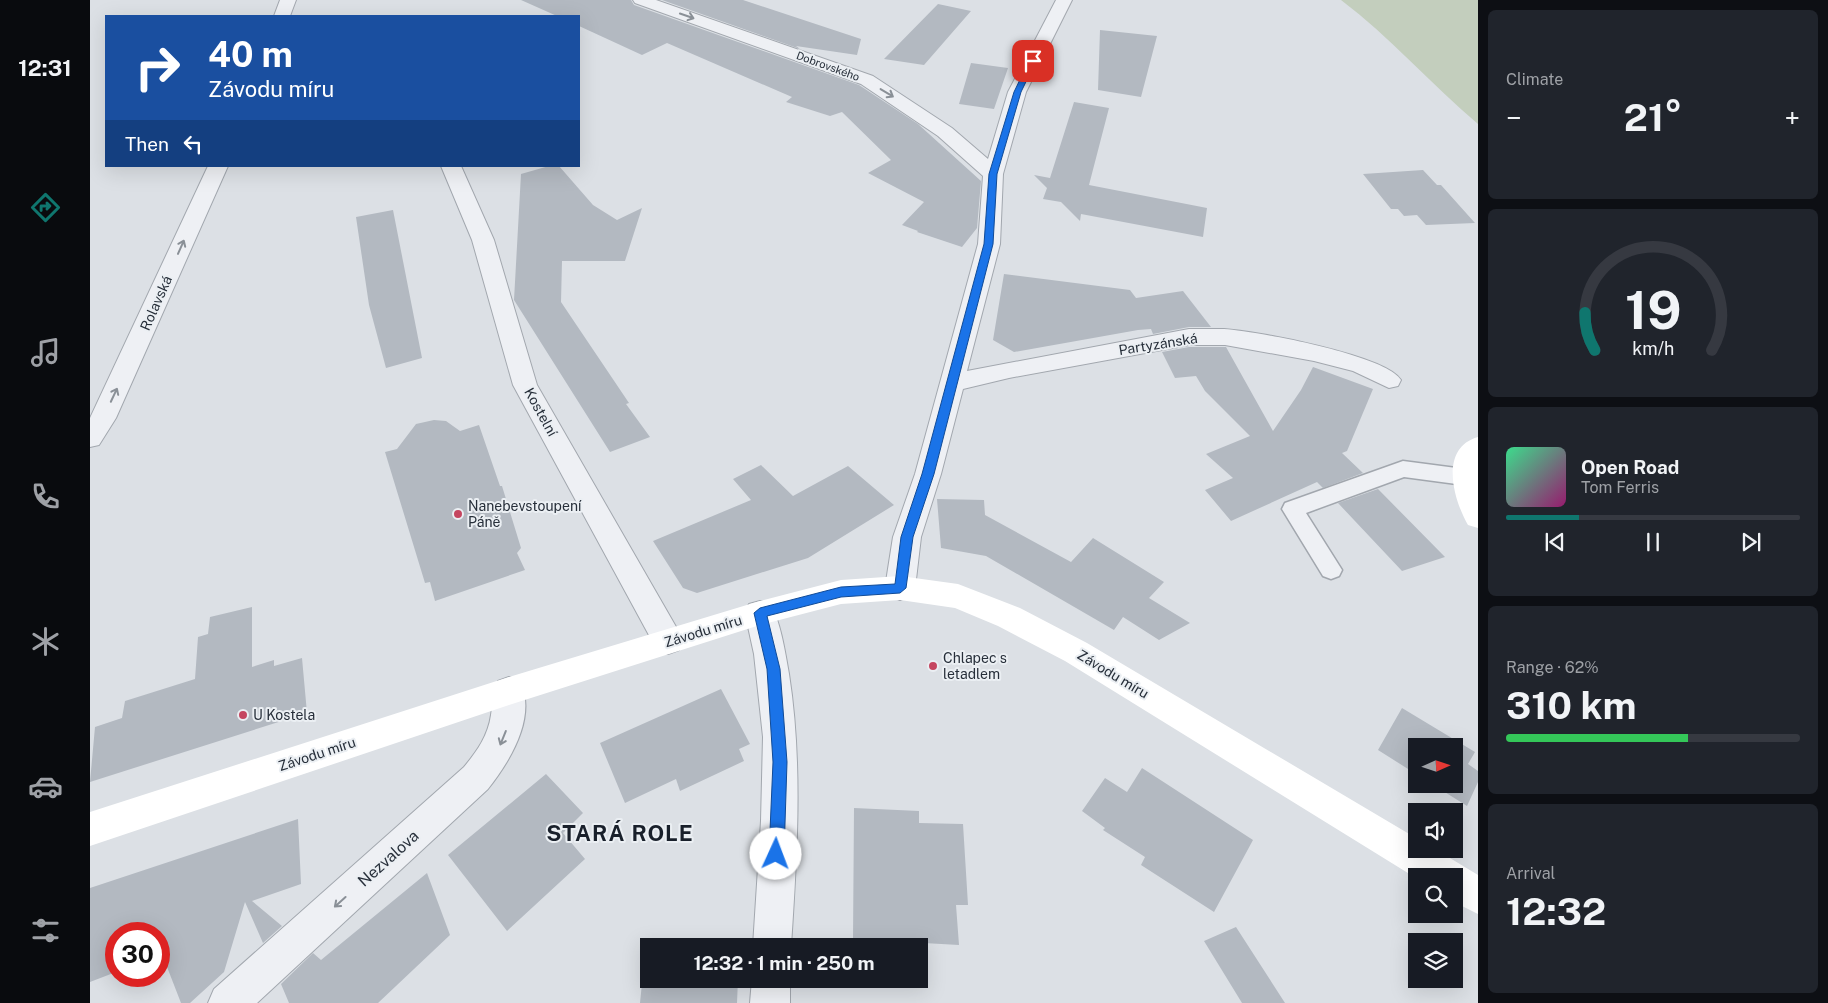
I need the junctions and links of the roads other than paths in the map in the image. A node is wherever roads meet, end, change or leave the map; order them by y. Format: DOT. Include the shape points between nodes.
graph roads {
  1 [pos="288,0"];
  2 [pos="641,0"];
  3 [pos="1064,0"];
  4 [pos="282,15"];
  5 [pos="218,167"];
  6 [pos="451,167"];
  7 [pos="993,174"];
  8 [pos="1389,380"];
  9 [pos="953,383"];
  10 [pos="90,438"];
  11 [pos="1478,446"];
  12 [pos="1464,477"];
  13 [pos="1478,517"];
  14 [pos="1331,570"];
  15 [pos="900,588"];
  16 [pos="760,613"];
  17 [pos="668,641"];
  18 [pos="509,691"];
  19 [pos="90,828"];
  20 [pos="1433,868"];
  21 [pos="1463,887"];
  22 [pos="1478,896"];
  23 [pos="772,938"];
  24 [pos="771,988"];
  25 [pos="228,1003"];
  26 [pos="770,1003"];
  1 -- 4 [label="street"];
  2 -- 7 [label="street, Dobrovského, one-way" via="866,80 945,132"];
  3 -- 7 [label="street" via="1017,92"];
  10 -- 5 [label="street, Rolavská, one-way" via="103,418"];
  6 -- 17 [label="street, Kostelní" via="483,240 525,385"];
  7 -- 9 [label="street" via="989,244"];
  8 -- 9 [label="street, Partyzánská" via="1361,365 1314,353 1225,337 1189,337"];
  9 -- 15 [label="street" via="907,537"];
  11 -- 12 [label="main road" via="1473,450"];
  12 -- 13 [label="main road" via="1472,510"];
  12 -- 14 [label="lane" via="1403,468 1293,509"];
  15 -- 16 [label="main road, Závodu míru" via="841,592"];
  15 -- 20 [label="main road, Závodu míru" via="958,596 981,604 1076,652"];
  16 -- 17 [label="main road, Závodu míru"];
  16 -- 23 [label="street" via="773,669 780,762"];
  17 -- 18 [label="main road, Závodu míru"];
  18 -- 19 [label="main road, Závodu míru"];
  18 -- 25 [label="street, Nezvalova, one-way" via="506,732 476,778"];
  21 -- 22 [label="main road"];
  24 -- 26 [label="street"];
}
